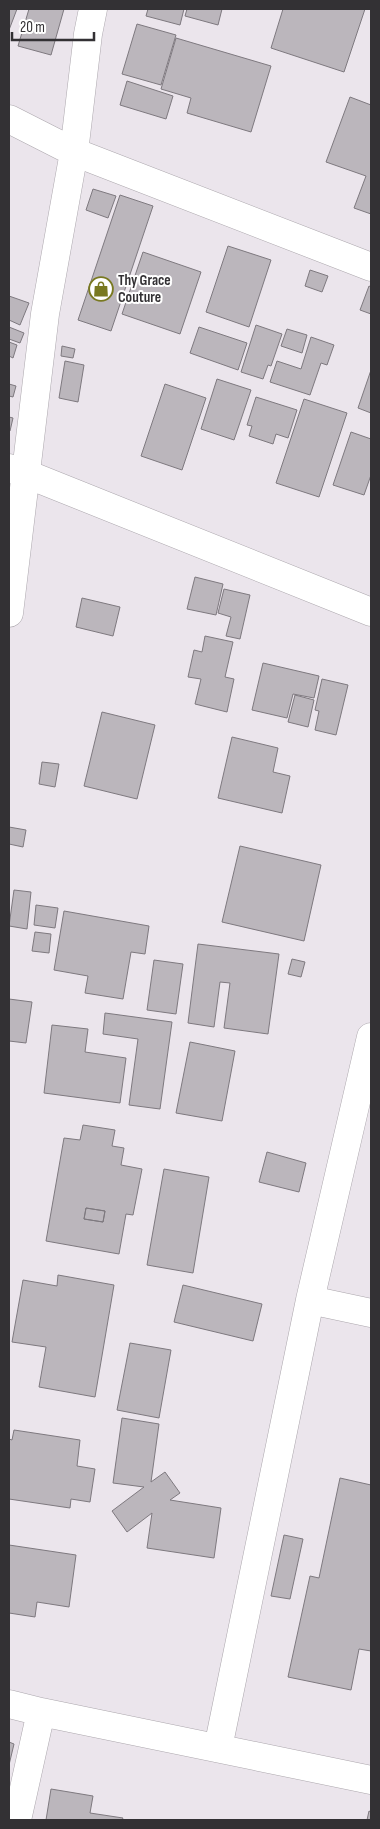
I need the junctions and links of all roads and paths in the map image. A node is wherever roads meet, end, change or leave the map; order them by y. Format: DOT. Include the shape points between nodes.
graph roads {
  1 [pos="93,9"];
  2 [pos="9,119"];
  3 [pos="74,152"];
  4 [pos="371,267"];
  5 [pos="17,470"];
  6 [pos="10,581"];
  7 [pos="371,612"];
  8 [pos="9,613"];
  9 [pos="371,1037"];
  10 [pos="310,1300"];
  11 [pos="371,1313"];
  12 [pos="9,1704"];
  13 [pos="40,1712"];
  14 [pos="218,1748"];
  15 [pos="371,1780"];
  16 [pos="17,1820"];
  1 -- 3 [label="street"];
  2 -- 3 [label="street"];
  3 -- 4 [label="street"];
  3 -- 5 [label="street"];
  5 -- 6 [label="street"];
  5 -- 7 [label="street"];
  6 -- 8 [label="street"];
  9 -- 10 [label="street"];
  10 -- 11 [label="street"];
  10 -- 14 [label="street"];
  12 -- 13 [label="street"];
  13 -- 14 [label="street"];
  13 -- 16 [label="street"];
  14 -- 15 [label="street"];
}
